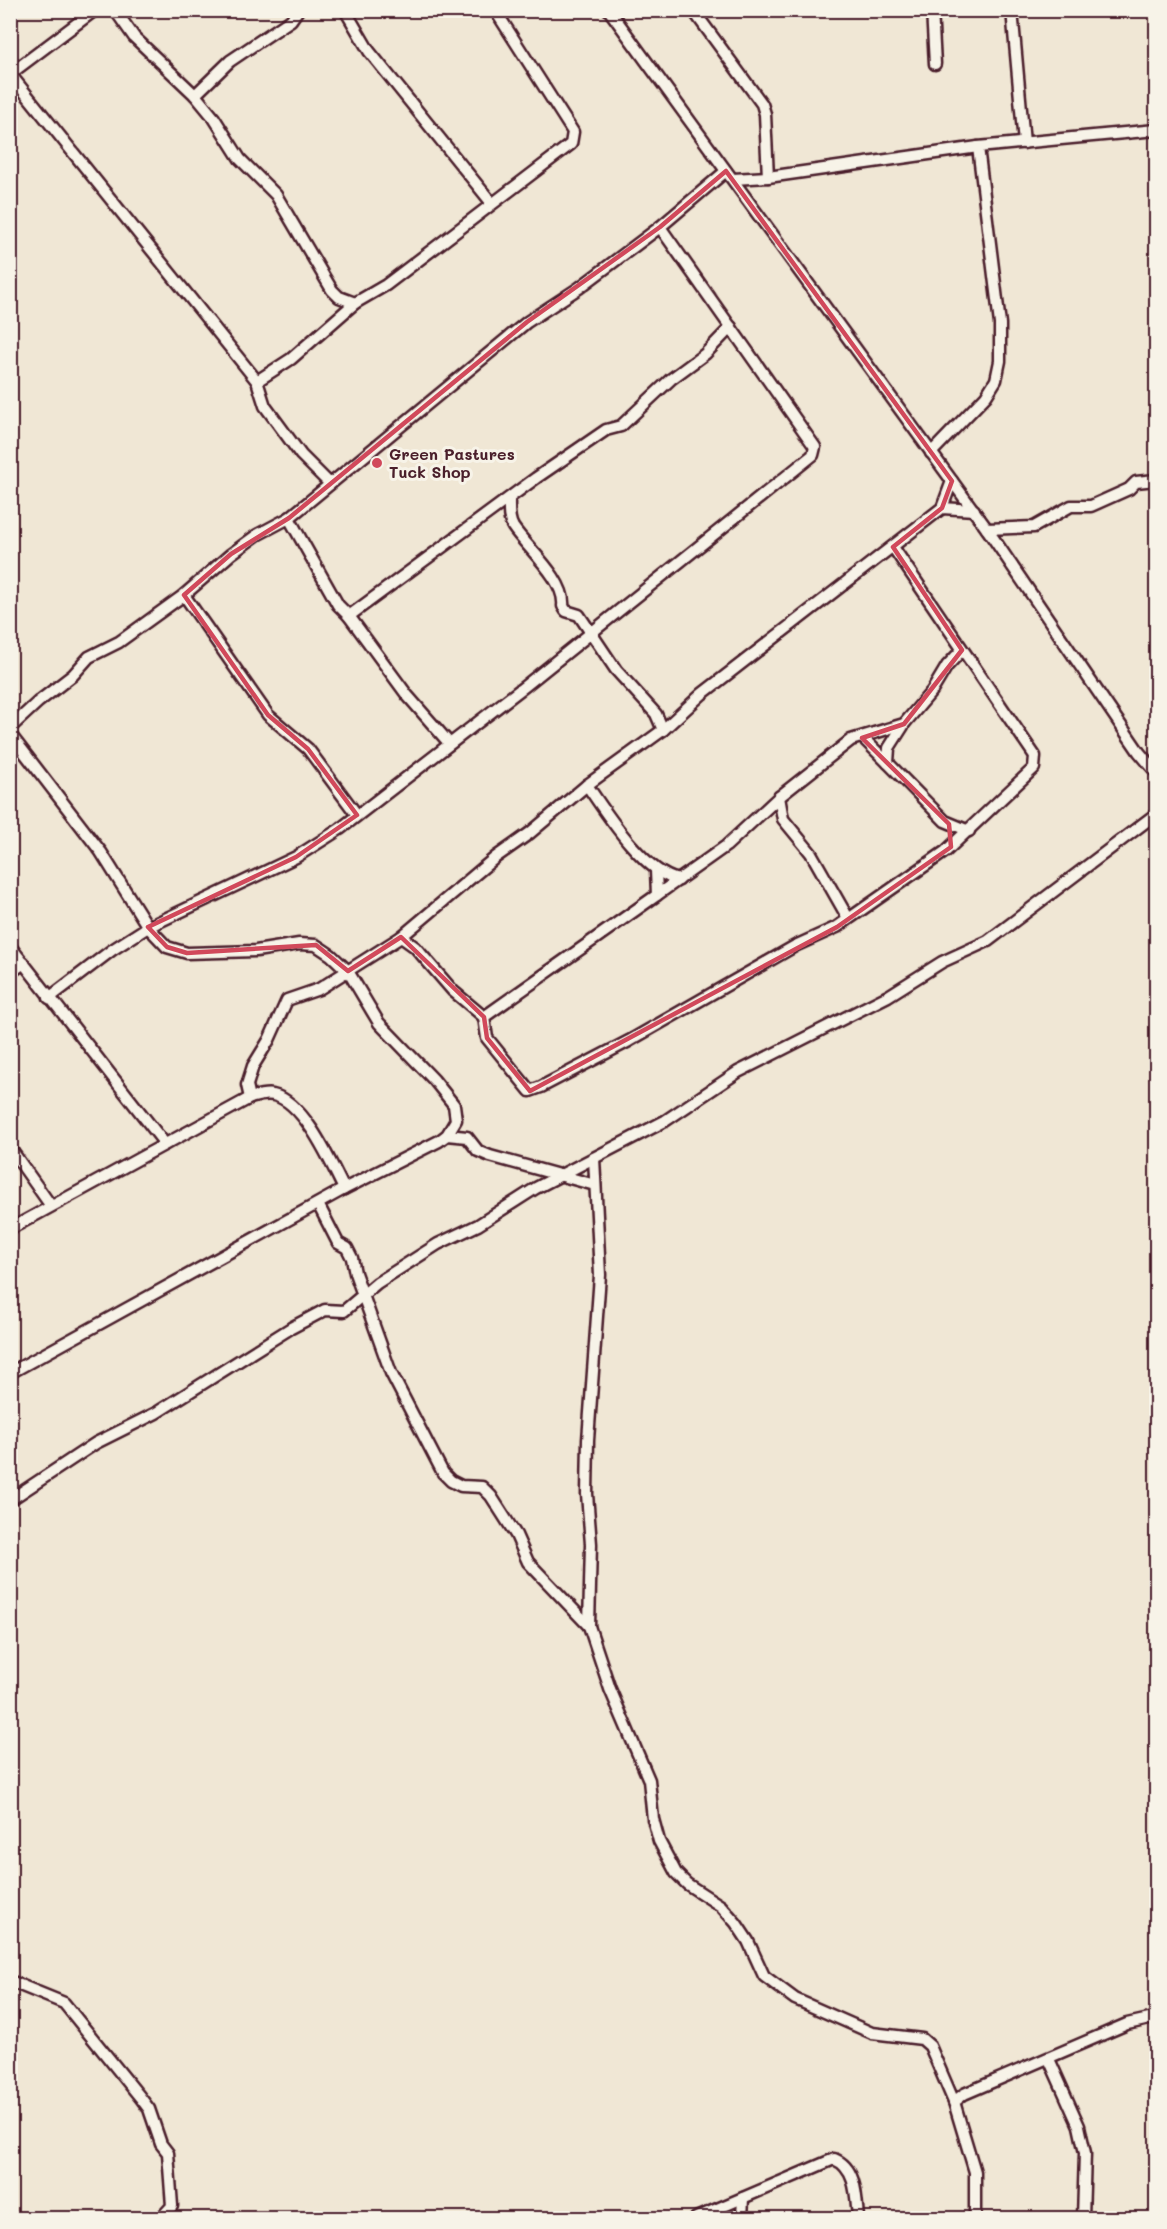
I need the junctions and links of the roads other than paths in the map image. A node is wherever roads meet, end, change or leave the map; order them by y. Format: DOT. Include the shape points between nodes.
graph roads {
  1 [pos="95,10"];
  2 [pos="115,10"];
  3 [pos="298,10"];
  4 [pos="345,10"];
  5 [pos="495,10"];
  6 [pos="609,10"];
  7 [pos="693,10"];
  8 [pos="932,10"];
  9 [pos="1012,10"];
  10 [pos="936,64"];
  11 [pos="10,74"];
  12 [pos="195,95"];
  13 [pos="1156,130"];
  14 [pos="1024,143"];
  15 [pos="978,147"];
  16 [pos="730,175"];
  17 [pos="768,177"];
  18 [pos="491,202"];
  19 [pos="660,227"];
  20 [pos="355,303"];
  21 [pos="731,327"];
  22 [pos="257,381"];
  23 [pos="931,453"];
  24 [pos="1156,480"];
  25 [pos="952,482"];
  26 [pos="330,484"];
  27 [pos="509,500"];
  28 [pos="942,508"];
  29 [pos="974,510"];
  30 [pos="289,518"];
  31 [pos="987,529"];
  32 [pos="893,547"];
  33 [pos="184,595"];
  34 [pos="349,616"];
  35 [pos="592,631"];
  36 [pos="962,651"];
  37 [pos="904,724"];
  38 [pos="10,728"];
  39 [pos="663,730"];
  40 [pos="10,734"];
  41 [pos="862,738"];
  42 [pos="449,743"];
  43 [pos="888,763"];
  44 [pos="1156,771"];
  45 [pos="587,785"];
  46 [pos="779,797"];
  47 [pos="1156,814"];
  48 [pos="357,815"];
  49 [pos="949,824"];
  50 [pos="969,831"];
  51 [pos="951,847"];
  52 [pos="656,870"];
  53 [pos="679,880"];
  54 [pos="657,895"];
  55 [pos="848,918"];
  56 [pos="148,927"];
  57 [pos="401,937"];
  58 [pos="10,946"];
  59 [pos="24,963"];
  60 [pos="348,971"];
  61 [pos="10,974"];
  62 [pos="49,999"];
  63 [pos="484,1017"];
  64 [pos="250,1098"];
  65 [pos="456,1120"];
  66 [pos="447,1135"];
  67 [pos="468,1137"];
  68 [pos="165,1144"];
  69 [pos="10,1148"];
  70 [pos="594,1158"];
  71 [pos="564,1175"];
  72 [pos="595,1185"];
  73 [pos="344,1189"];
  74 [pos="318,1204"];
  75 [pos="51,1206"];
  76 [pos="10,1229"];
  77 [pos="363,1294"];
  78 [pos="10,1374"];
  79 [pos="10,1500"];
  80 [pos="589,1626"];
  81 [pos="10,1981"];
  82 [pos="1156,2021"];
  83 [pos="1049,2059"];
  84 [pos="954,2102"];
  85 [pos="742,2198"];
  86 [pos="161,2218"];
  87 [pos="696,2218"];
  88 [pos="742,2218"];
  89 [pos="858,2218"];
  90 [pos="975,2218"];
  91 [pos="1083,2218"];
  1 -- 11 [label="street"];
  2 -- 12 [label="street" via="134,38"];
  3 -- 12 [label="street" via="291,20 230,61"];
  4 -- 18 [label="street" via="369,51"];
  5 -- 18 [label="street" via="573,132 566,149"];
  6 -- 16 [label="street"];
  7 -- 17 [label="street" via="762,104"];
  8 -- 10 [label="street"];
  9 -- 14 [label="street"];
  11 -- 22 [label="street"];
  12 -- 20 [label="street" via="240,159 276,195 324,280 339,297"];
  13 -- 14 [label="street"];
  14 -- 15 [label="street"];
  15 -- 17 [label="street"];
  15 -- 23 [label="street" via="1000,324 1000,361 996,381 986,396"];
  16 -- 17 [label="street"];
  16 -- 19 [label="street"];
  16 -- 23 [label="street"];
  18 -- 20 [label="street" via="386,285"];
  19 -- 21 [label="street"];
  19 -- 26 [label="street" via="527,322"];
  20 -- 22 [label="street" via="291,360"];
  21 -- 27 [label="street" via="632,418 592,439"];
  21 -- 35 [label="street" via="815,447 813,455"];
  22 -- 26 [label="street" via="265,406 301,454"];
  23 -- 25 [label="street"];
  24 -- 31 [label="street" via="1137,482 1091,506 1071,506 1034,527"];
  25 -- 28 [label="street"];
  25 -- 29 [label="street"];
  26 -- 30 [label="street"];
  27 -- 34 [label="street"];
  27 -- 35 [label="street" via="513,526 557,582 566,611 579,615"];
  28 -- 29 [label="street"];
  28 -- 32 [label="street"];
  29 -- 31 [label="street"];
  30 -- 33 [label="street" via="231,554"];
  30 -- 34 [label="street" via="338,605"];
  31 -- 44 [label="street" via="1138,752"];
  32 -- 36 [label="street"];
  32 -- 39 [label="street" via="702,694"];
  33 -- 38 [label="street" via="119,642 89,657 74,675"];
  33 -- 48 [label="street" via="268,716 308,749"];
  34 -- 42 [label="street" via="407,695"];
  35 -- 39 [label="street" via="616,670 656,714"];
  35 -- 42 [label="street"];
  36 -- 37 [label="street"];
  36 -- 50 [label="street" via="1035,756 1034,768"];
  37 -- 41 [label="street"];
  37 -- 43 [label="street" via="889,748"];
  39 -- 45 [label="street"];
  40 -- 56 [label="street" via="101,852"];
  41 -- 43 [label="street"];
  41 -- 46 [label="street" via="851,740"];
  42 -- 48 [label="street"];
  43 -- 49 [label="street"];
  45 -- 52 [label="street"];
  45 -- 57 [label="street"];
  46 -- 53 [label="street" via="726,846"];
  46 -- 55 [label="street" via="783,819 811,854"];
  47 -- 70 [label="street" via="988,941 738,1072 665,1120"];
  48 -- 56 [label="street" via="296,857"];
  49 -- 50 [label="street"];
  49 -- 51 [label="street"];
  50 -- 51 [label="street"];
  51 -- 55 [label="street"];
  52 -- 53 [label="street" via="666,878"];
  52 -- 54 [label="street"];
  53 -- 54 [label="street"];
  54 -- 63 [label="street"];
  55 -- 63 [label="street" via="612,1051 530,1091 487,1038"];
  56 -- 60 [label="street" via="167,947 187,953 316,945"];
  56 -- 62 [label="street"];
  57 -- 60 [label="street"];
  57 -- 63 [label="street"];
  58 -- 59 [label="street"];
  59 -- 61 [label="street"];
  59 -- 62 [label="street"];
  60 -- 64 [label="street" via="319,989 287,1000 253,1066 247,1085"];
  60 -- 65 [label="street" via="379,1023 454,1105"];
  62 -- 68 [label="street"];
  64 -- 68 [label="street"];
  64 -- 73 [label="street" via="273,1095 285,1100 303,1117"];
  65 -- 66 [label="street"];
  65 -- 67 [label="street"];
  66 -- 67 [label="street"];
  66 -- 73 [label="street"];
  67 -- 71 [label="street" via="484,1154 539,1172"];
  68 -- 75 [label="street"];
  69 -- 75 [label="street"];
  70 -- 71 [label="street"];
  70 -- 72 [label="street"];
  71 -- 72 [label="street"];
  71 -- 77 [label="street" via="438,1244"];
  72 -- 80 [label="street" via="600,1275 588,1440"];
  73 -- 74 [label="street"];
  74 -- 77 [label="street" via="338,1243 347,1248 352,1258"];
  74 -- 78 [label="street"];
  75 -- 76 [label="street"];
  77 -- 79 [label="street" via="344,1311 325,1310 291,1328 156,1413 96,1443"];
  77 -- 80 [label="street" via="391,1373 443,1473 461,1486 482,1487 491,1496 528,1562"];
  80 -- 84 [label="street" via="610,1689 649,1780 659,1842 676,1873 729,1914 748,1941 764,1976 795,1999 872,2033 922,2039 930,2046"];
  81 -- 86 [label="street" via="63,2003 149,2109 170,2166 172,2206"];
  82 -- 83 [label="street" via="1140,2019"];
  83 -- 84 [label="street" via="964,2094"];
  83 -- 91 [label="street" via="1079,2126 1085,2153"];
  84 -- 90 [label="street" via="975,2172"];
  85 -- 87 [label="street"];
  85 -- 88 [label="street"];
  85 -- 89 [label="street" via="834,2159 853,2178"];
}
